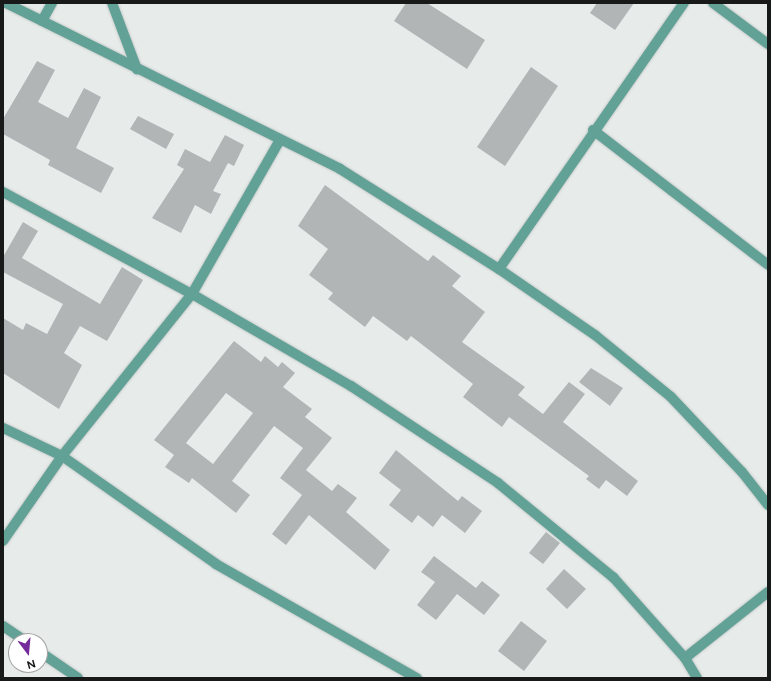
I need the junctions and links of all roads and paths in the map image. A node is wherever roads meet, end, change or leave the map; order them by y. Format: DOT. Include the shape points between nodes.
graph roads {
  1 [pos="6,3"];
  2 [pos="52,3"];
  3 [pos="112,3"];
  4 [pos="684,3"];
  5 [pos="713,3"];
  6 [pos="42,21"];
  7 [pos="768,44"];
  8 [pos="137,69"];
  9 [pos="593,130"];
  10 [pos="280,140"];
  11 [pos="3,192"];
  12 [pos="768,265"];
  13 [pos="499,269"];
  14 [pos="192,294"];
  15 [pos="3,428"];
  16 [pos="62,456"];
  17 [pos="768,505"];
  18 [pos="3,541"];
  19 [pos="768,592"];
  20 [pos="3,626"];
  21 [pos="13,633"];
  22 [pos="48,657"];
  23 [pos="685,658"];
  24 [pos="78,678"];
  25 [pos="417,678"];
  26 [pos="697,678"];
  1 -- 6 [label="street"];
  2 -- 6 [label="street"];
  3 -- 8 [label="street"];
  4 -- 9 [label="street"];
  5 -- 7 [label="street"];
  6 -- 8 [label="street"];
  8 -- 10 [label="street"];
  9 -- 12 [label="street"];
  9 -- 13 [label="street"];
  10 -- 13 [label="street" via="340,169"];
  10 -- 14 [label="street"];
  11 -- 14 [label="street"];
  13 -- 17 [label="street" via="595,335 671,397 742,472"];
  14 -- 16 [label="street"];
  14 -- 23 [label="street" via="351,386 498,483 613,577"];
  15 -- 16 [label="street"];
  16 -- 18 [label="street"];
  16 -- 25 [label="street" via="216,564"];
  19 -- 23 [label="street"];
  20 -- 21 [label="street"];
  22 -- 24 [label="street"];
  23 -- 26 [label="street"];
}
